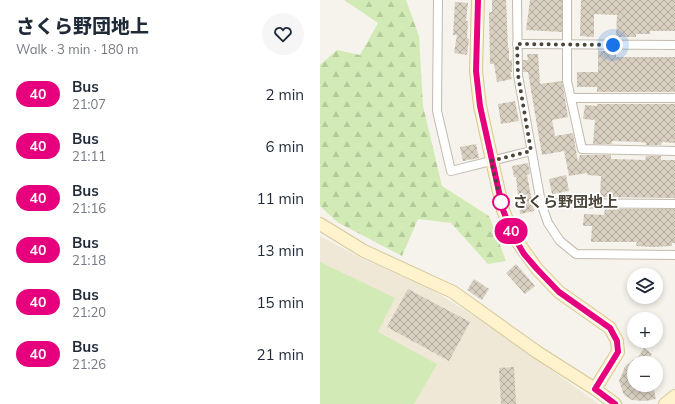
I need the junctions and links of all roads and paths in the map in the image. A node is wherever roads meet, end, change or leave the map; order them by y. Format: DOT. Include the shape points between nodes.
graph roads {
  1 [pos="438,0"];
  2 [pos="478,0"];
  3 [pos="517,0"];
  4 [pos="567,0"];
  5 [pos="517,44"];
  6 [pos="566,44"];
  7 [pos="675,45"];
  8 [pos="571,98"];
  9 [pos="675,98"];
  10 [pos="531,151"];
  11 [pos="675,151"];
  12 [pos="491,161"];
  13 [pos="541,203"];
  14 [pos="675,204"];
  15 [pos="320,224"];
  16 [pos="675,255"];
  17 [pos="595,389"];
  18 [pos="675,396"];
  19 [pos="615,404"];
  20 [pos="665,404"];
  1 -- 12 [label="street" via="437,111 451,171"];
  2 -- 12 [label="street" via="476,71"];
  3 -- 5 [label="street"];
  4 -- 6 [label="street"];
  5 -- 6 [label="street"];
  5 -- 10 [label="street" via="518,75"];
  6 -- 7 [label="street"];
  6 -- 8 [label="street" via="567,81"];
  8 -- 9 [label="street"];
  8 -- 11 [label="street" via="582,150"];
  10 -- 12 [label="street"];
  10 -- 13 [label="street"];
  12 -- 17 [label="street" via="503,210 524,254 559,292 610,328 617,341 618,352"];
  13 -- 14 [label="street"];
  13 -- 16 [label="street" via="548,224 560,241 576,254"];
  15 -- 17 [label="street" via="364,251 453,292 537,352"];
  17 -- 19 [label="street"];
  18 -- 20 [label="street"];
}
